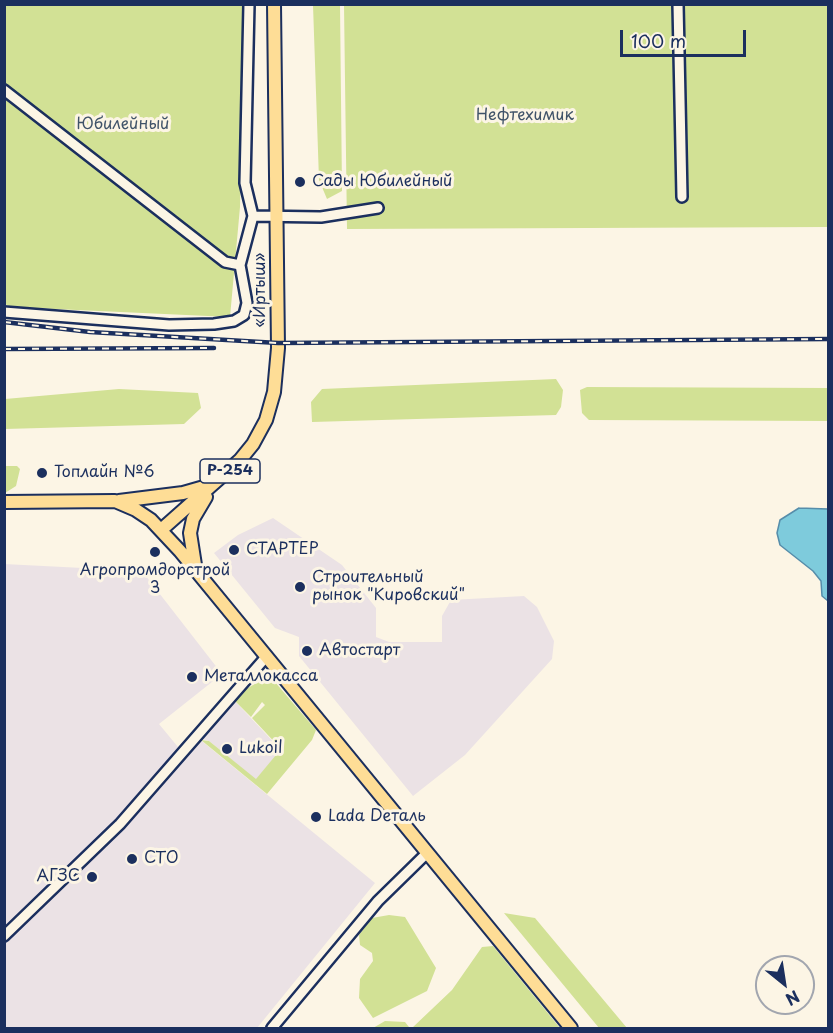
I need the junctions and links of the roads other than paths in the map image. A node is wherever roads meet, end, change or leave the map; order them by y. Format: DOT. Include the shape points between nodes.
graph roads {
  1 [pos="249,4"];
  2 [pos="274,4"];
  3 [pos="678,4"];
  4 [pos="4,90"];
  5 [pos="682,197"];
  6 [pos="378,208"];
  7 [pos="253,216"];
  8 [pos="277,216"];
  9 [pos="240,265"];
  10 [pos="4,312"];
  11 [pos="219,481"];
  12 [pos="115,501"];
  13 [pos="4,502"];
  14 [pos="161,530"];
  15 [pos="199,574"];
  16 [pos="266,657"];
  17 [pos="426,854"];
  18 [pos="4,936"];
  19 [pos="272,1029"];
  20 [pos="571,1029"];
  1 -- 7 [label="street" via="245,183"];
  2 -- 8 [label="main road, «Иртыш» / Р-254"];
  3 -- 5 [label="street"];
  4 -- 9 [label="street" via="216,255"];
  6 -- 8 [label="street" via="321,217"];
  7 -- 8 [label="street"];
  7 -- 9 [label="street"];
  8 -- 11 [label="main road, «Иртыш» / Р-254" via="278,348 274,392 266,420 253,444"];
  9 -- 10 [label="street" via="247,303 244,315 234,321 169,325"];
  11 -- 12 [label="main road" via="183,493"];
  11 -- 14 [label="main road, «Иртыш» / Р-254"];
  11 -- 15 [label="main road" via="201,502 191,526 191,551"];
  12 -- 13 [label="main road"];
  12 -- 14 [label="main road" via="136,510"];
  14 -- 15 [label="main road"];
  15 -- 16 [label="main road"];
  16 -- 17 [label="main road"];
  16 -- 18 [label="street" via="120,824"];
  17 -- 19 [label="street" via="378,901"];
  17 -- 20 [label="main road"];
}
